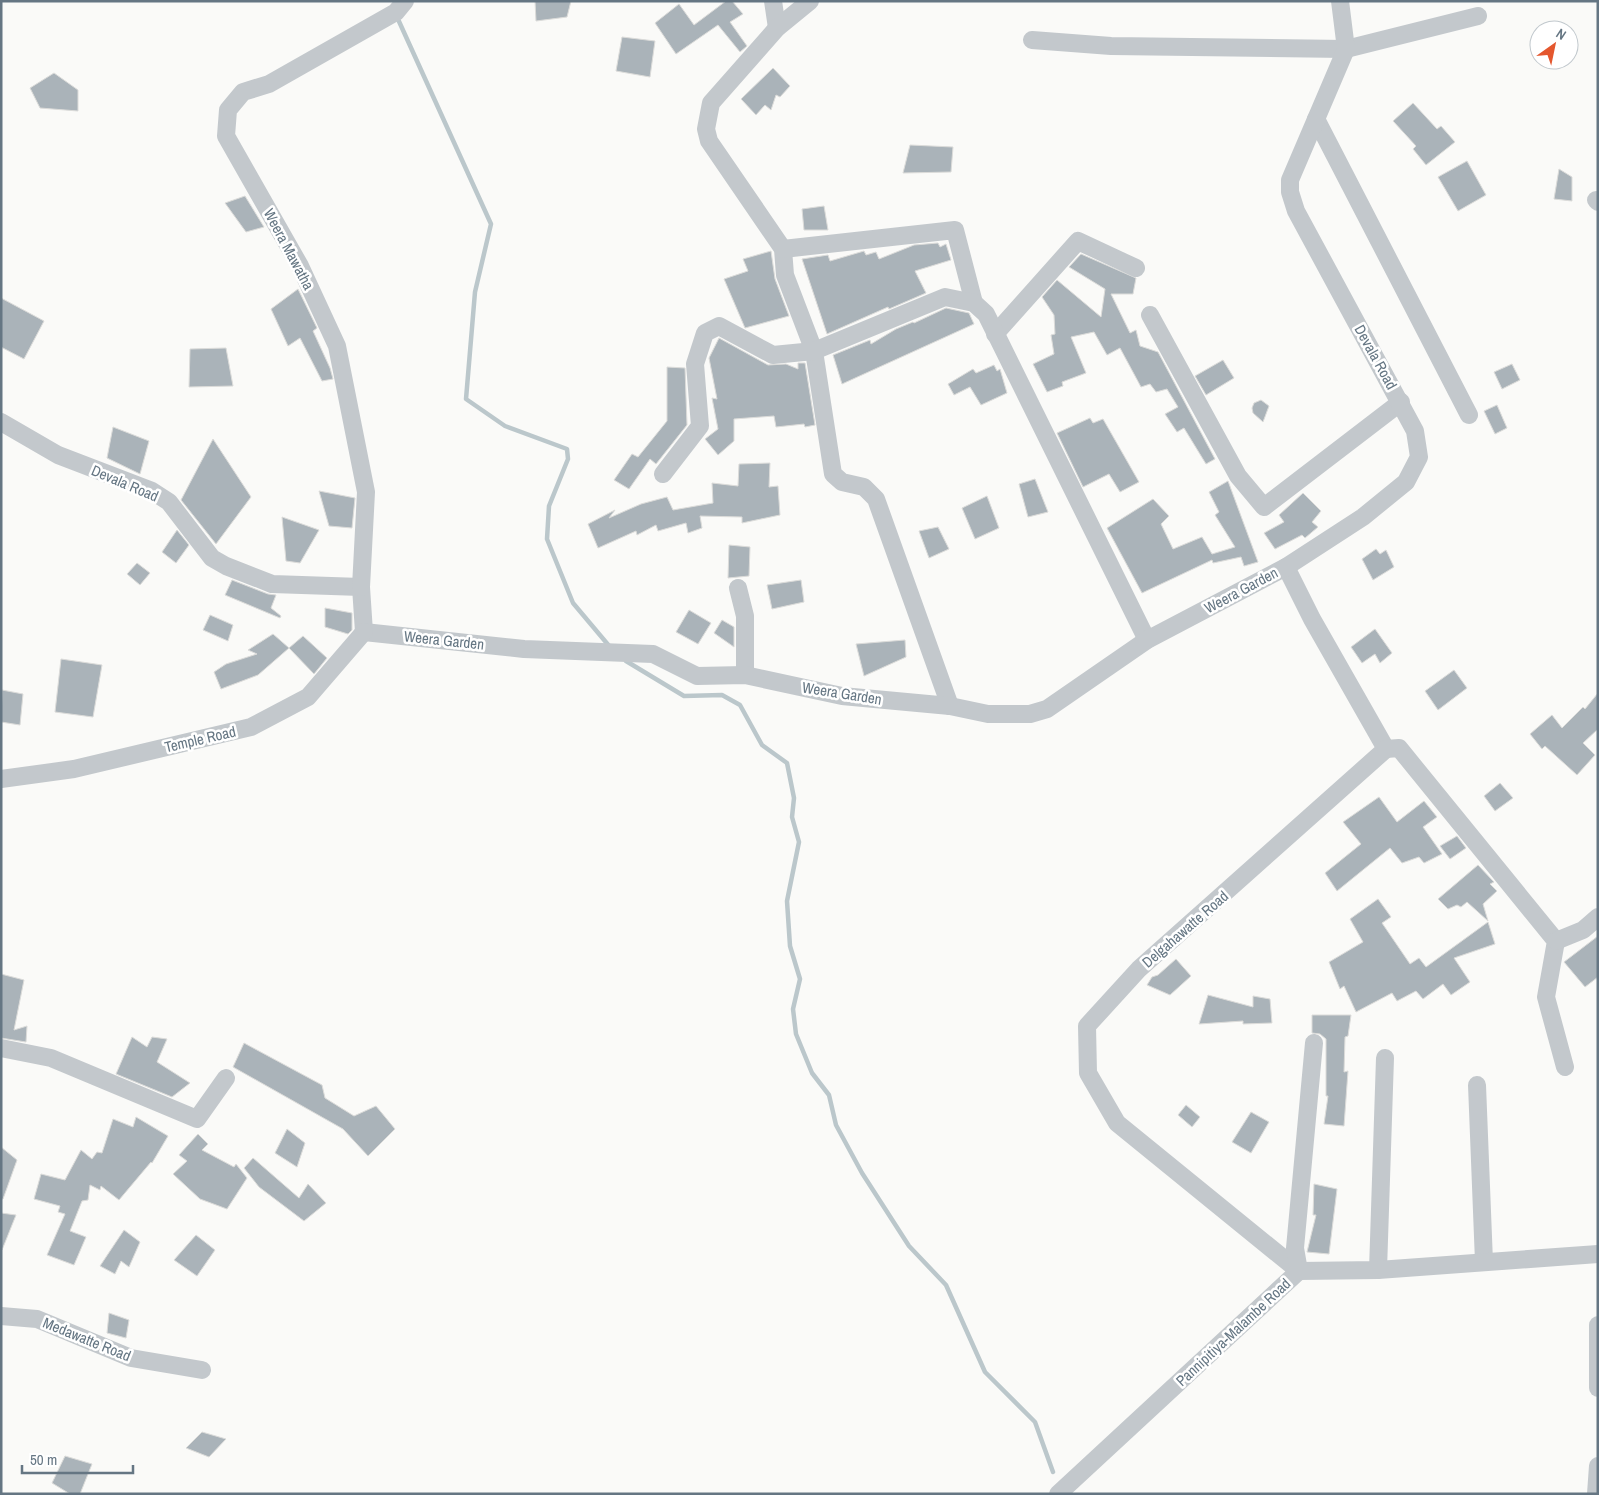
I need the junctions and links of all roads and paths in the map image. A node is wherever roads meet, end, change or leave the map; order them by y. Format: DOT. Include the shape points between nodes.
graph roads {
  1 [pos="773,1"];
  2 [pos="810,1"];
  3 [pos="1340,1"];
  4 [pos="401,7"];
  5 [pos="1478,16"];
  6 [pos="777,28"];
  7 [pos="1032,40"];
  8 [pos="1346,49"];
  9 [pos="1316,119"];
  10 [pos="782,249"];
  11 [pos="1136,268"];
  12 [pos="974,303"];
  13 [pos="1150,315"];
  14 [pos="995,334"];
  15 [pos="814,351"];
  16 [pos="1401,402"];
  17 [pos="1469,415"];
  18 [pos="1,422"];
  19 [pos="663,474"];
  20 [pos="1286,567"];
  21 [pos="361,587"];
  22 [pos="738,588"];
  23 [pos="364,632"];
  24 [pos="1147,640"];
  25 [pos="745,675"];
  26 [pos="950,706"];
  27 [pos="1386,749"];
  28 [pos="1,779"];
  29 [pos="1598,917"];
  30 [pos="1556,941"];
  31 [pos="1314,1044"];
  32 [pos="1,1048"];
  33 [pos="1386,1058"];
  34 [pos="1565,1067"];
  35 [pos="226,1078"];
  36 [pos="1477,1085"];
  37 [pos="1598,1254"];
  38 [pos="1484,1262"];
  39 [pos="1378,1270"];
  40 [pos="1299,1271"];
  41 [pos="1,1316"];
  42 [pos="1598,1325"];
  43 [pos="202,1370"];
  44 [pos="1598,1388"];
  45 [pos="1598,1466"];
  46 [pos="1058,1494"];
  47 [pos="1596,1494"];
  1 -- 6 [label="street"];
  2 -- 6 [label="street"];
  3 -- 8 [label="street"];
  4 -- 21 [label="street, Weera Mawatha" via="269,84 243,92 228,110 226,136 300,266 337,346 366,492"];
  5 -- 8 [label="street"];
  6 -- 10 [label="street" via="712,103 706,129 709,141"];
  7 -- 8 [label="street" via="1111,46"];
  8 -- 9 [label="street, Devala Road"];
  9 -- 16 [label="street, Devala Road" via="1290,180 1290,192 1294,205"];
  9 -- 17 [label="street"];
  10 -- 12 [label="street" via="955,230"];
  10 -- 15 [label="street" via="785,275"];
  11 -- 14 [label="street" via="1078,241"];
  12 -- 14 [label="street" via="986,314"];
  12 -- 15 [label="street" via="945,297"];
  13 -- 16 [label="street, Devala Road" via="1238,476 1264,507"];
  14 -- 24 [label="street"];
  15 -- 19 [label="street" via="773,355 719,326 705,333 695,364 700,426"];
  15 -- 26 [label="street" via="833,474 842,482 864,487 876,499"];
  16 -- 20 [label="street, Weera Garden" via="1415,431 1419,457 1406,482 1363,517"];
  18 -- 21 [label="street, Devala Road" via="58,455 152,491 169,502 212,558 226,566 272,584"];
  20 -- 24 [label="street, Weera Garden"];
  20 -- 27 [label="street"];
  21 -- 23 [label="street"];
  22 -- 25 [label="street" via="745,616"];
  23 -- 25 [label="street, Weera Garden" via="524,649 653,654 697,676"];
  23 -- 28 [label="street, Temple Road" via="308,697 251,727 74,769"];
  24 -- 26 [label="street, Weera Garden" via="1047,709 1030,714 988,714"];
  25 -- 26 [label="street, Weera Garden" via="842,696"];
  27 -- 30 [label="street" via="1399,748"];
  27 -- 40 [label="street, Delgahawatte Road" via="1139,970 1087,1026 1088,1073 1117,1123"];
  29 -- 30 [label="street" via="1583,930"];
  30 -- 34 [label="street" via="1546,996"];
  31 -- 40 [label="street" via="1295,1248"];
  32 -- 35 [label="street" via="51,1058 197,1118"];
  33 -- 39 [label="street"];
  36 -- 38 [label="street"];
  37 -- 38 [label="street, Pannipitiya-Malambe Road"];
  38 -- 39 [label="street, Pannipitiya-Malambe Road"];
  39 -- 40 [label="street, Pannipitiya-Malambe Road"];
  40 -- 46 [label="street, Pannipitiya-Malambe Road"];
  41 -- 43 [label="street, Medawatte Road" via="37,1319 131,1358"];
  42 -- 44 [label="street"];
  45 -- 47 [label="street"];
}
